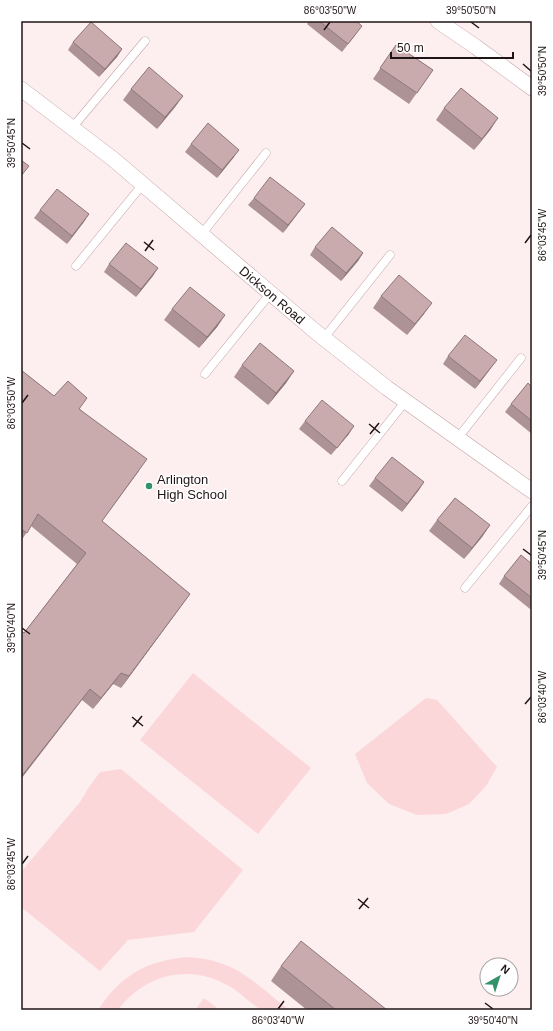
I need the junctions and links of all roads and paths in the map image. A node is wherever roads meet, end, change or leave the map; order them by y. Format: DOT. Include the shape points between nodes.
graph roads {
  1 [pos="438,21"];
  2 [pos="146,41"];
  3 [pos="532,88"];
  4 [pos="21,89"];
  5 [pos="72,128"];
  6 [pos="266,153"];
  7 [pos="143,184"];
  8 [pos="201,235"];
  9 [pos="390,255"];
  10 [pos="76,266"];
  11 [pos="270,294"];
  12 [pos="324,338"];
  13 [pos="521,358"];
  14 [pos="204,374"];
  15 [pos="405,402"];
  16 [pos="457,438"];
  17 [pos="342,481"];
  18 [pos="532,491"];
  19 [pos="532,506"];
  20 [pos="465,588"];
  1 -- 3 [label="street"];
  2 -- 5 [label="lane"];
  4 -- 5 [label="street, Dickson Road"];
  5 -- 7 [label="street, Dickson Road"];
  6 -- 8 [label="lane"];
  7 -- 8 [label="street, Dickson Road"];
  7 -- 10 [label="lane"];
  8 -- 11 [label="street, Dickson Road"];
  9 -- 12 [label="lane"];
  11 -- 12 [label="street, Dickson Road"];
  11 -- 14 [label="lane"];
  12 -- 15 [label="street, Dickson Road"];
  13 -- 16 [label="lane"];
  15 -- 16 [label="street, Dickson Road"];
  15 -- 17 [label="lane"];
  16 -- 18 [label="street, Dickson Road"];
  19 -- 20 [label="lane"];
}
